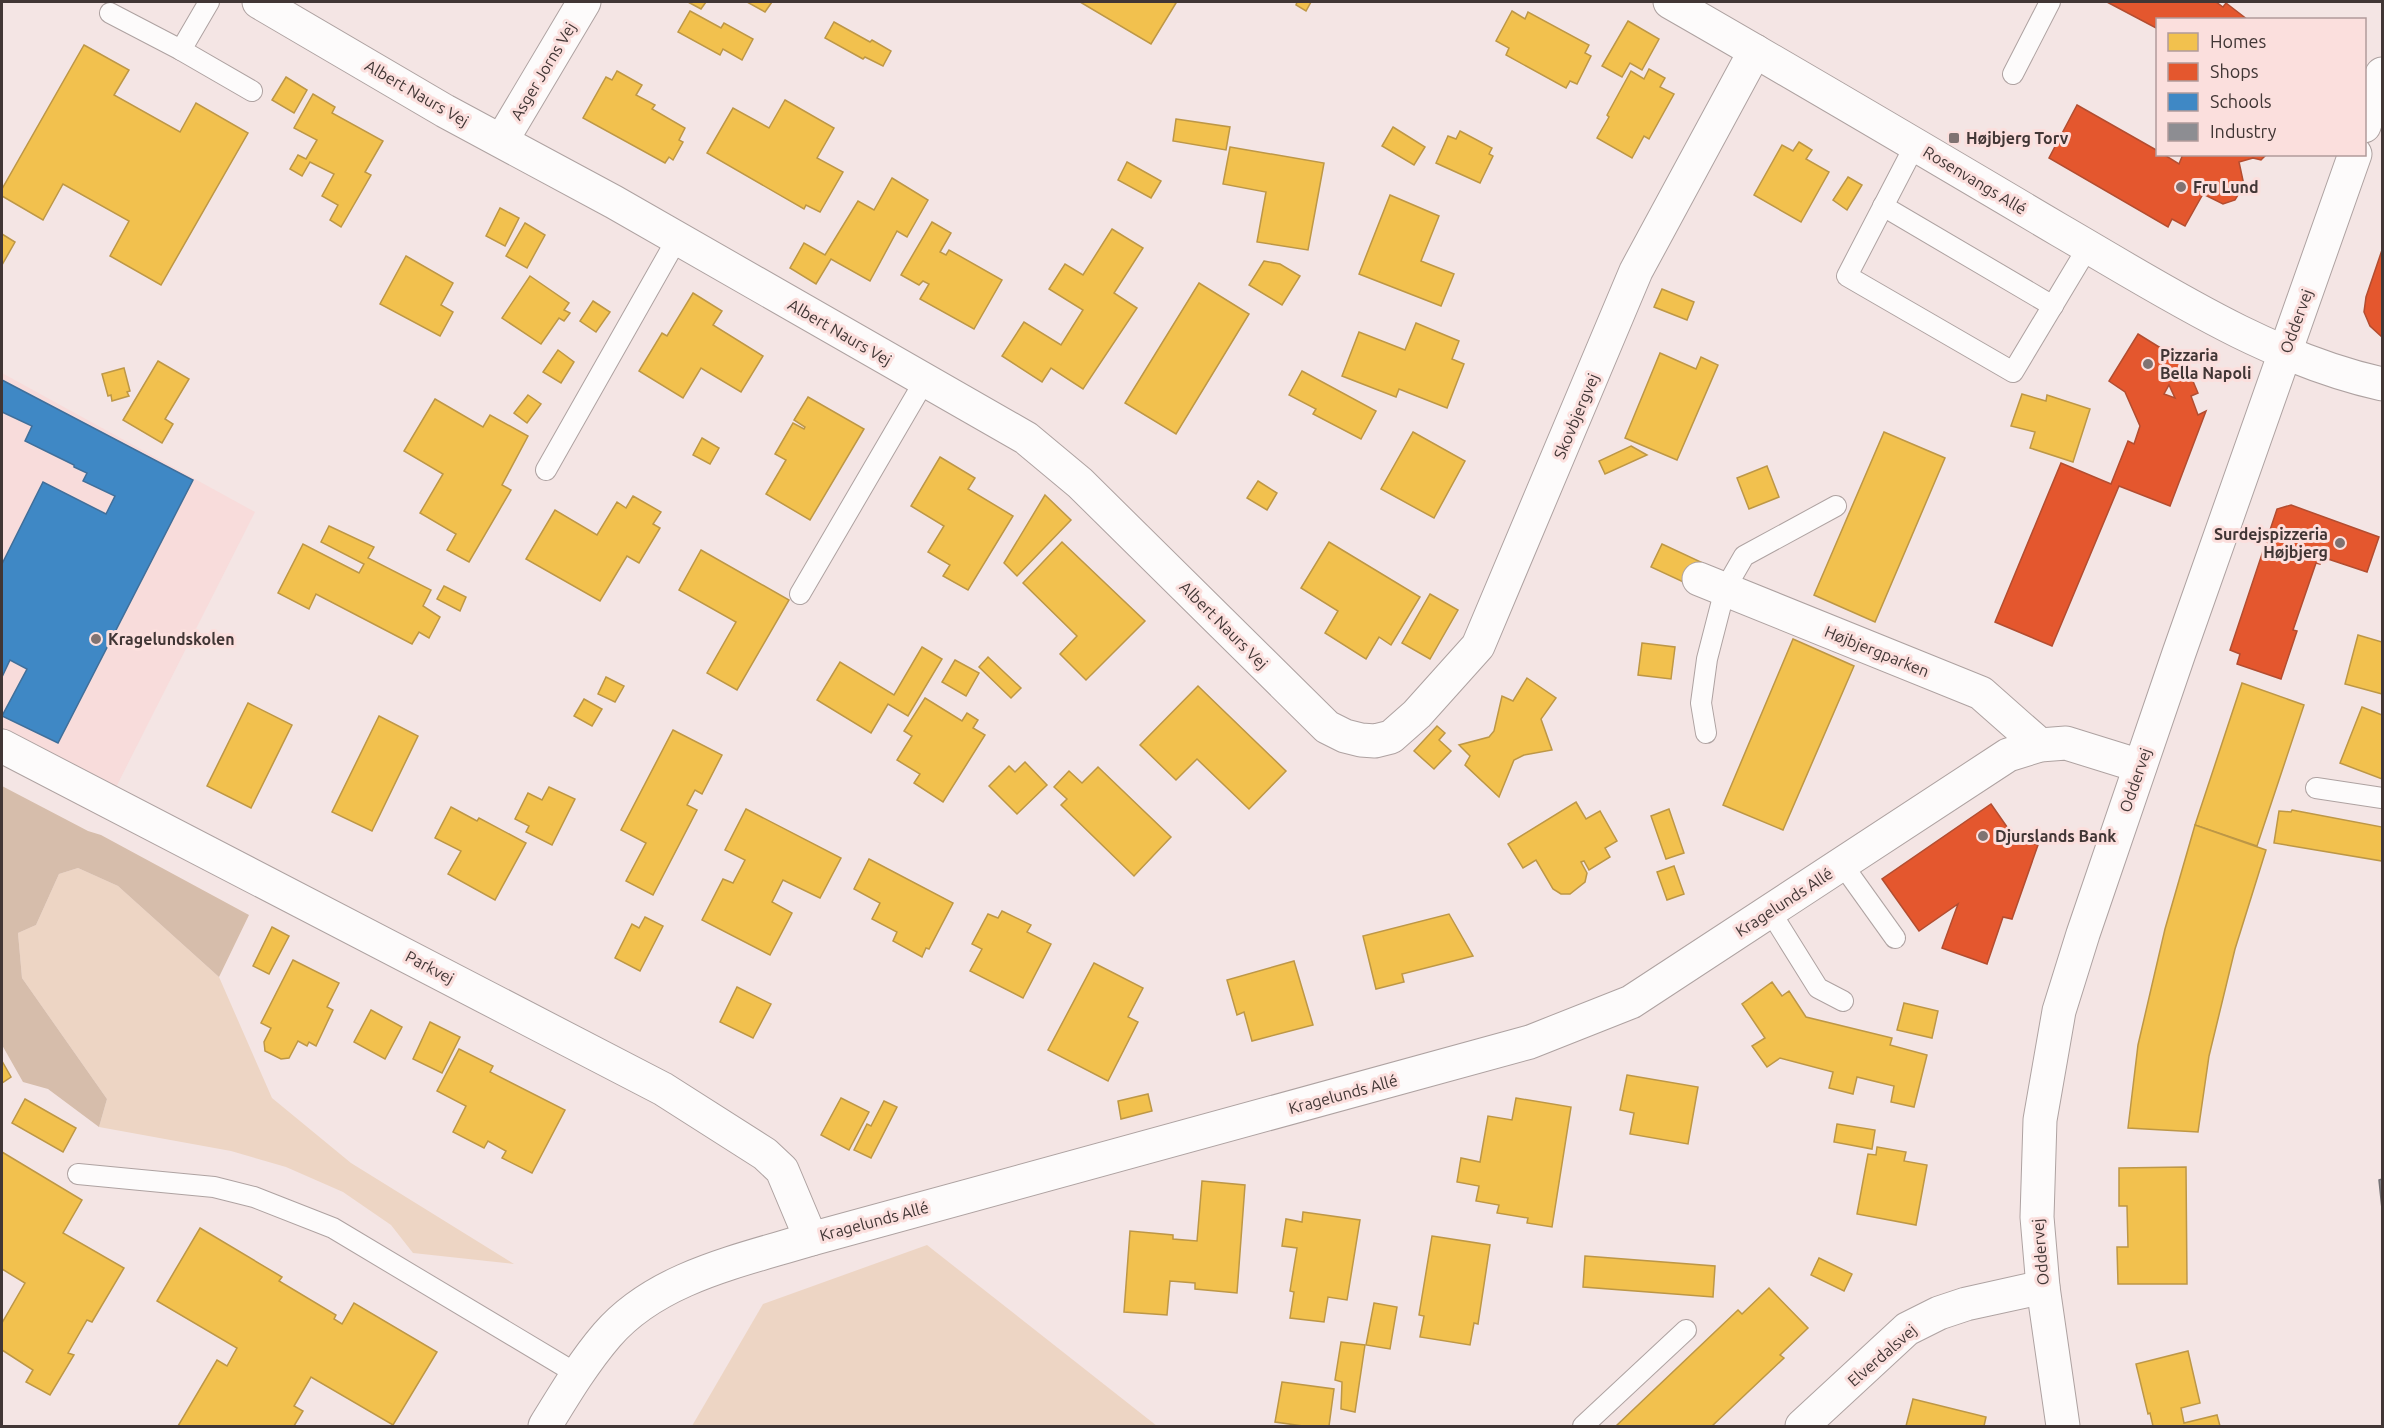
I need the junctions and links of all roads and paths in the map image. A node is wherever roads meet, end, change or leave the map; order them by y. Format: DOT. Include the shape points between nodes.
graph roads {
  1 [pos="209,2"];
  2 [pos="259,2"];
  3 [pos="584,2"];
  4 [pos="1670,2"];
  5 [pos="2049,2"];
  6 [pos="110,13"];
  7 [pos="181,50"];
  8 [pos="1755,51"];
  9 [pos="2013,74"];
  10 [pos="2382,74"];
  11 [pos="252,91"];
  12 [pos="2366,120"];
  13 [pos="502,140"];
  14 [pos="1916,145"];
  15 [pos="2354,156"];
  16 [pos="1883,206"];
  17 [pos="677,239"];
  18 [pos="2088,247"];
  19 [pos="2053,306"];
  20 [pos="2284,352"];
  21 [pos="925,380"];
  22 [pos="2382,384"];
  23 [pos="546,470"];
  24 [pos="1836,506"];
  25 [pos="1712,584"];
  26 [pos="800,594"];
  27 [pos="1706,733"];
  28 [pos="1361,740"];
  29 [pos="2040,745"];
  30 [pos="2,746"];
  31 [pos="2140,766"];
  32 [pos="2316,788"];
  33 [pos="2382,798"];
  34 [pos="1842,864"];
  35 [pos="1770,911"];
  36 [pos="1895,938"];
  37 [pos="1843,1001"];
  38 [pos="78,1174"];
  39 [pos="811,1239"];
  40 [pos="2043,1287"];
  41 [pos="1686,1330"];
  42 [pos="577,1374"];
  43 [pos="545,1426"];
  44 [pos="1583,1426"];
  45 [pos="1802,1426"];
  46 [pos="2063,1426"];
  1 -- 7 [label="lane"];
  2 -- 13 [label="street, Albert Naurs Vej"];
  3 -- 13 [label="street, Asger Jorns Vej"];
  4 -- 8 [label="street, Rosenvangs Allé"];
  5 -- 9 [label="lane"];
  6 -- 7 [label="lane"];
  7 -- 11 [label="lane"];
  8 -- 14 [label="street, Rosenvangs Allé"];
  8 -- 28 [label="street, Skovbjergvej" via="1636,271 1478,646 1391,737"];
  10 -- 12 [label="street"];
  13 -- 17 [label="street, Albert Naurs Vej"];
  14 -- 16 [label="lane"];
  14 -- 18 [label="street, Rosenvangs Allé"];
  15 -- 20 [label="street, Oddervej"];
  16 -- 19 [label="lane"];
  16 -- 19 [label="lane" via="1846,276 2013,372"];
  17 -- 21 [label="street, Albert Naurs Vej"];
  17 -- 23 [label="lane"];
  18 -- 19 [label="lane"];
  18 -- 20 [label="street, Rosenvangs Allé" via="2183,302"];
  20 -- 22 [label="street, Rosenvangs Allé"];
  20 -- 31 [label="street, Oddervej"];
  21 -- 26 [label="lane"];
  21 -- 28 [label="street, Albert Naurs Vej" via="1026,438 1080,483 1327,727"];
  24 -- 25 [label="lane" via="1744,556"];
  25 -- 27 [label="lane" via="1701,703"];
  25 -- 29 [label="street, Højbjergparken" via="1981,693"];
  29 -- 31 [label="street, Kragelunds Allé" via="2066,743"];
  29 -- 34 [label="street, Kragelunds Allé" via="2008,755"];
  30 -- 39 [label="street, Parkvej" via="693,1107 765,1154 782,1170"];
  31 -- 40 [label="street, Oddervej" via="2059,1011 2040,1120 2037,1217"];
  32 -- 33 [label="lane"];
  34 -- 35 [label="street, Kragelunds Allé"];
  34 -- 36 [label="lane"];
  35 -- 37 [label="lane" via="1818,988"];
  35 -- 39 [label="street, Kragelunds Allé" via="1631,1002 1530,1042"];
  38 -- 42 [label="lane" via="214,1187 293,1211 333,1228"];
  39 -- 42 [label="street, Kragelunds Allé" via="694,1275 643,1303 608,1334"];
  40 -- 45 [label="street, Elverdalsvej" via="1948,1310 1907,1329"];
  40 -- 46 [label="street, Oddervej"];
  41 -- 44 [label="lane"];
  42 -- 43 [label="street, Kragelunds Allé"];
}
